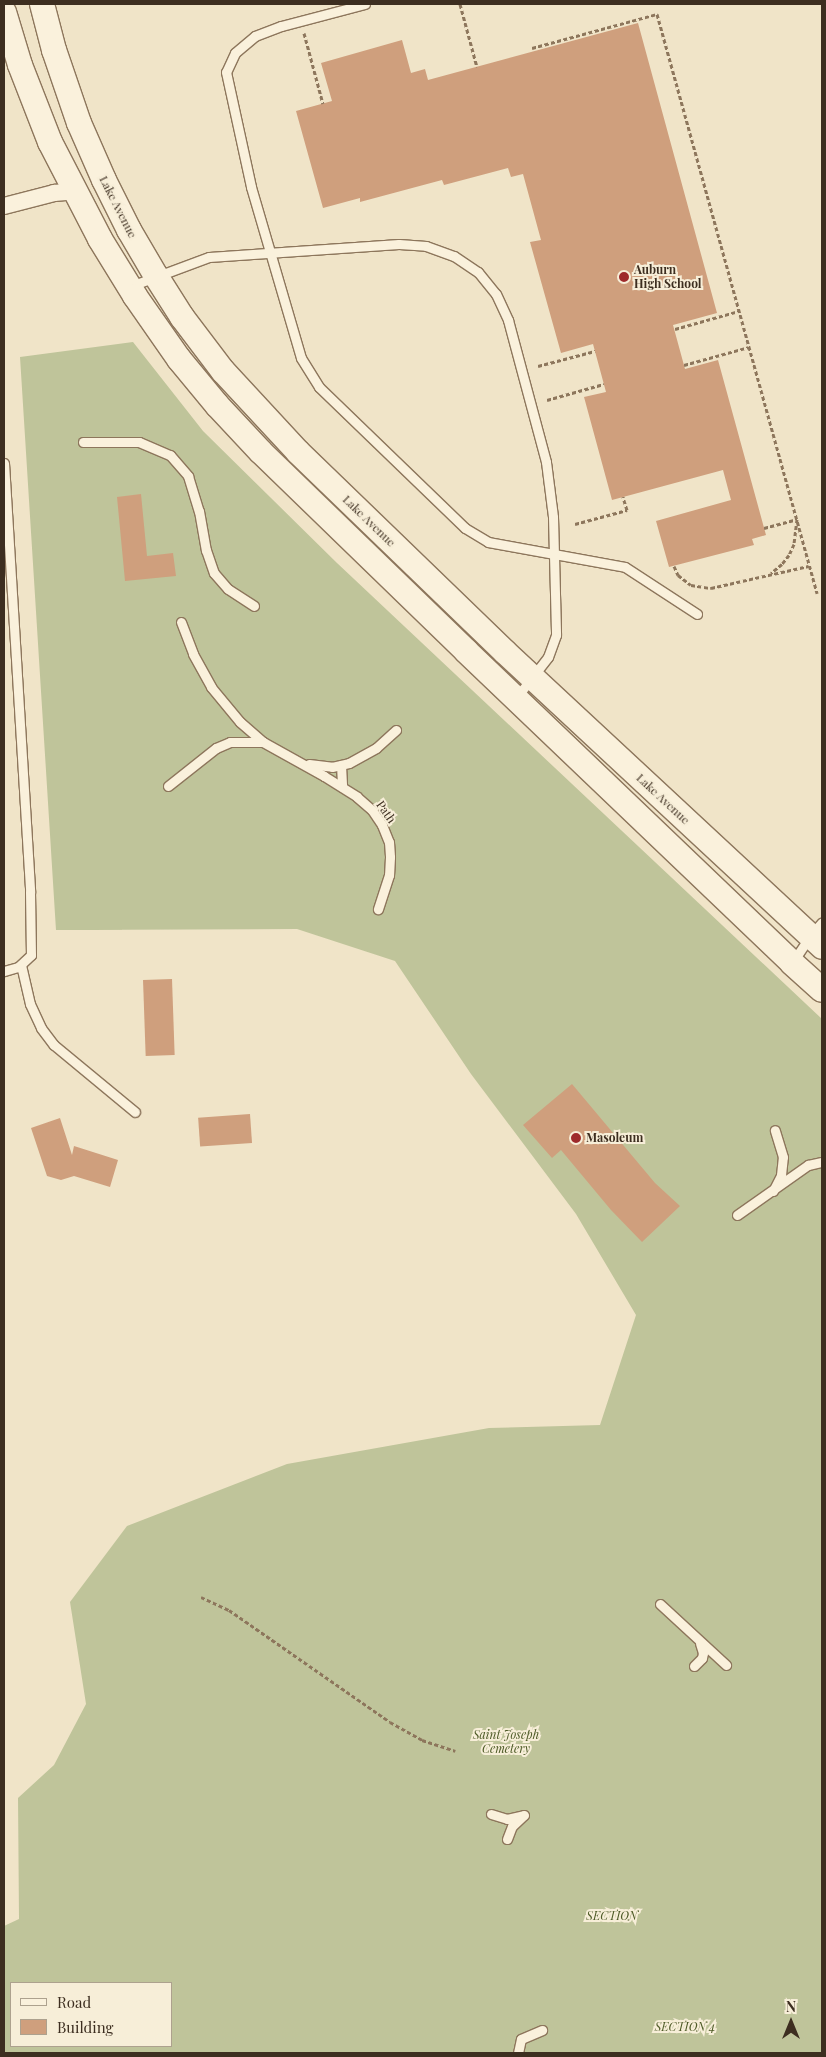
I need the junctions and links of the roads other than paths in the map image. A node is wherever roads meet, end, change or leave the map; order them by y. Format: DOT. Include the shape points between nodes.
graph roads {
  1 [pos="42,4"];
  2 [pos="365,4"];
  3 [pos="4,12"];
  4 [pos="75,191"];
  5 [pos="4,206"];
  6 [pos="270,252"];
  7 [pos="156,276"];
  8 [pos="129,287"];
  9 [pos="83,442"];
  10 [pos="4,463"];
  11 [pos="554,554"];
  12 [pos="254,606"];
  13 [pos="697,614"];
  14 [pos="181,622"];
  15 [pos="532,677"];
  16 [pos="516,698"];
  17 [pos="396,730"];
  18 [pos="263,742"];
  19 [pos="299,762"];
  20 [pos="341,765"];
  21 [pos="168,786"];
  22 [pos="342,787"];
  23 [pos="378,909"];
  24 [pos="818,935"];
  25 [pos="792,963"];
  26 [pos="21,965"];
  27 [pos="4,971"];
  28 [pos="822,990"];
  29 [pos="135,1112"];
  30 [pos="775,1130"];
  31 [pos="821,1162"];
  32 [pos="773,1192"];
  33 [pos="737,1215"];
  34 [pos="660,1604"];
  35 [pos="700,1642"];
  36 [pos="726,1665"];
  37 [pos="694,1666"];
  38 [pos="491,1814"];
  39 [pos="507,1839"];
  40 [pos="542,2030"];
  41 [pos="518,2053"];
  1 -- 7 [label="main road, Lake Avenue" via="79,123 129,230"];
  2 -- 6 [label="lane" via="255,36 235,52 226,72 251,187"];
  3 -- 4 [label="main road, Lake Avenue" via="20,65"];
  4 -- 5 [label="street"];
  4 -- 8 [label="main road, Lake Avenue"];
  6 -- 7 [label="lane" via="208,256"];
  6 -- 11 [label="lane" via="301,358 319,387 465,528 488,542"];
  6 -- 11 [label="lane" via="399,244 426,246 454,256 478,272 496,294 508,320 546,462"];
  7 -- 8 [label="lane"];
  7 -- 15 [label="main road, Lake Avenue" via="203,346 247,398 298,452"];
  8 -- 16 [label="main road, Lake Avenue" via="216,405"];
  9 -- 12 [label="lane" via="139,442 170,455 188,476 214,573 228,589"];
  10 -- 26 [label="lane" via="30,892 31,955"];
  11 -- 13 [label="lane" via="625,567"];
  11 -- 15 [label="lane" via="556,634 548,657"];
  14 -- 18 [label="lane, Path" via="192,654 211,687 240,722"];
  15 -- 16 [label="lane"];
  15 -- 24 [label="main road, Lake Avenue"];
  16 -- 25 [label="main road, Lake Avenue"];
  17 -- 20 [label="lane, Path" via="369,753"];
  18 -- 19 [label="lane, Path"];
  18 -- 21 [label="lane, Path" via="230,742 216,748"];
  19 -- 20 [label="lane, Path"];
  19 -- 22 [label="lane, Path"];
  20 -- 22 [label="lane"];
  22 -- 23 [label="lane, Path" via="372,810 389,842 389,874"];
  24 -- 25 [label="lane"];
  25 -- 28 [label="main road, Lake Avenue"];
  26 -- 27 [label="lane"];
  26 -- 29 [label="lane" via="30,1004 41,1028 54,1045"];
  30 -- 32 [label="lane" via="783,1157 781,1175"];
  31 -- 32 [label="lane" via="808,1165"];
  32 -- 33 [label="lane"];
  34 -- 35 [label="lane"];
  35 -- 36 [label="lane"];
  35 -- 37 [label="lane" via="702,1658"];
  38 -- 39 [label="lane" via="506,1819 524,1815 512,1826"];
  40 -- 41 [label="lane" via="521,2038"];
}
